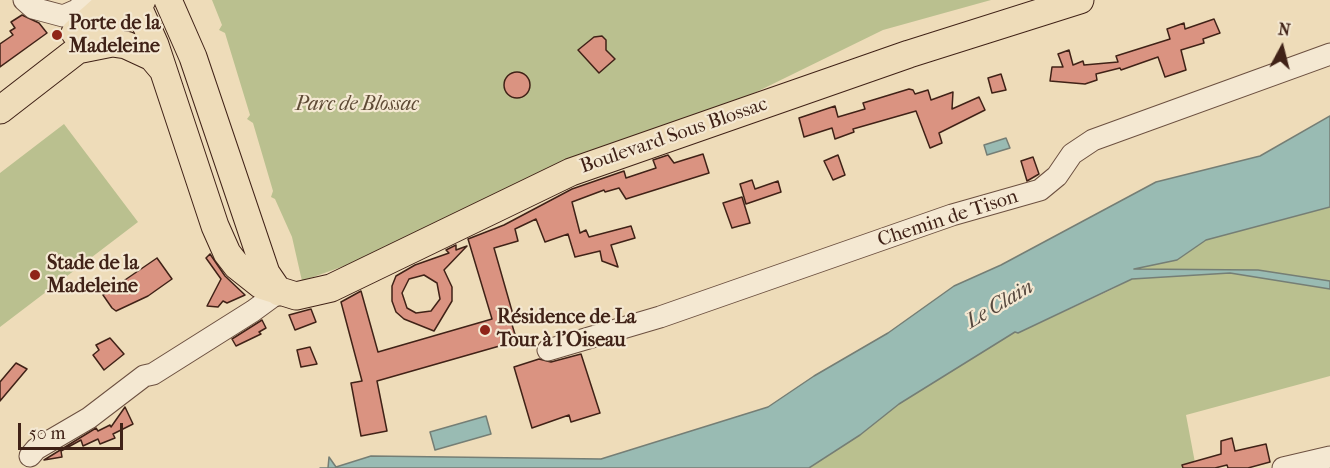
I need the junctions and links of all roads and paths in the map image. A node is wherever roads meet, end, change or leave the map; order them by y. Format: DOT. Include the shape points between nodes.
graph roads {
  1 [pos="24,0"];
  2 [pos="86,0"];
  3 [pos="168,0"];
  4 [pos="1080,0"];
  5 [pos="135,1"];
  6 [pos="186,37"];
  7 [pos="81,49"];
  8 [pos="1330,54"];
  9 [pos="164,71"];
  10 [pos="0,90"];
  11 [pos="0,110"];
  12 [pos="279,292"];
  13 [pos="548,350"];
  14 [pos="30,456"];
  15 [pos="1330,457"];
  16 [pos="1283,468"];
  1 -- 2 [label="street" via="33,8 63,16 77,10"];
  3 -- 6 [label="main road"];
  4 -- 12 [label="main road, Boulevard Sous Blossac" via="909,54 571,172 319,292 296,296"];
  5 -- 6 [label="main road"];
  5 -- 7 [label="main road"];
  5 -- 9 [label="main road, Boulevard Sous Blossac"];
  5 -- 10 [label="main road" via="88,24"];
  6 -- 12 [label="main road" via="267,273"];
  7 -- 9 [label="main road" via="126,45 152,57"];
  7 -- 11 [label="main road"];
  8 -- 13 [label="street, Chemin de Tison" via="1093,140 1072,154 1057,176 1040,190 952,215 660,316"];
  9 -- 12 [label="main road, Boulevard Sous Blossac" via="227,253 250,278"];
  12 -- 14 [label="street" via="153,374 144,376"];
  15 -- 16 [label="street"];
}
